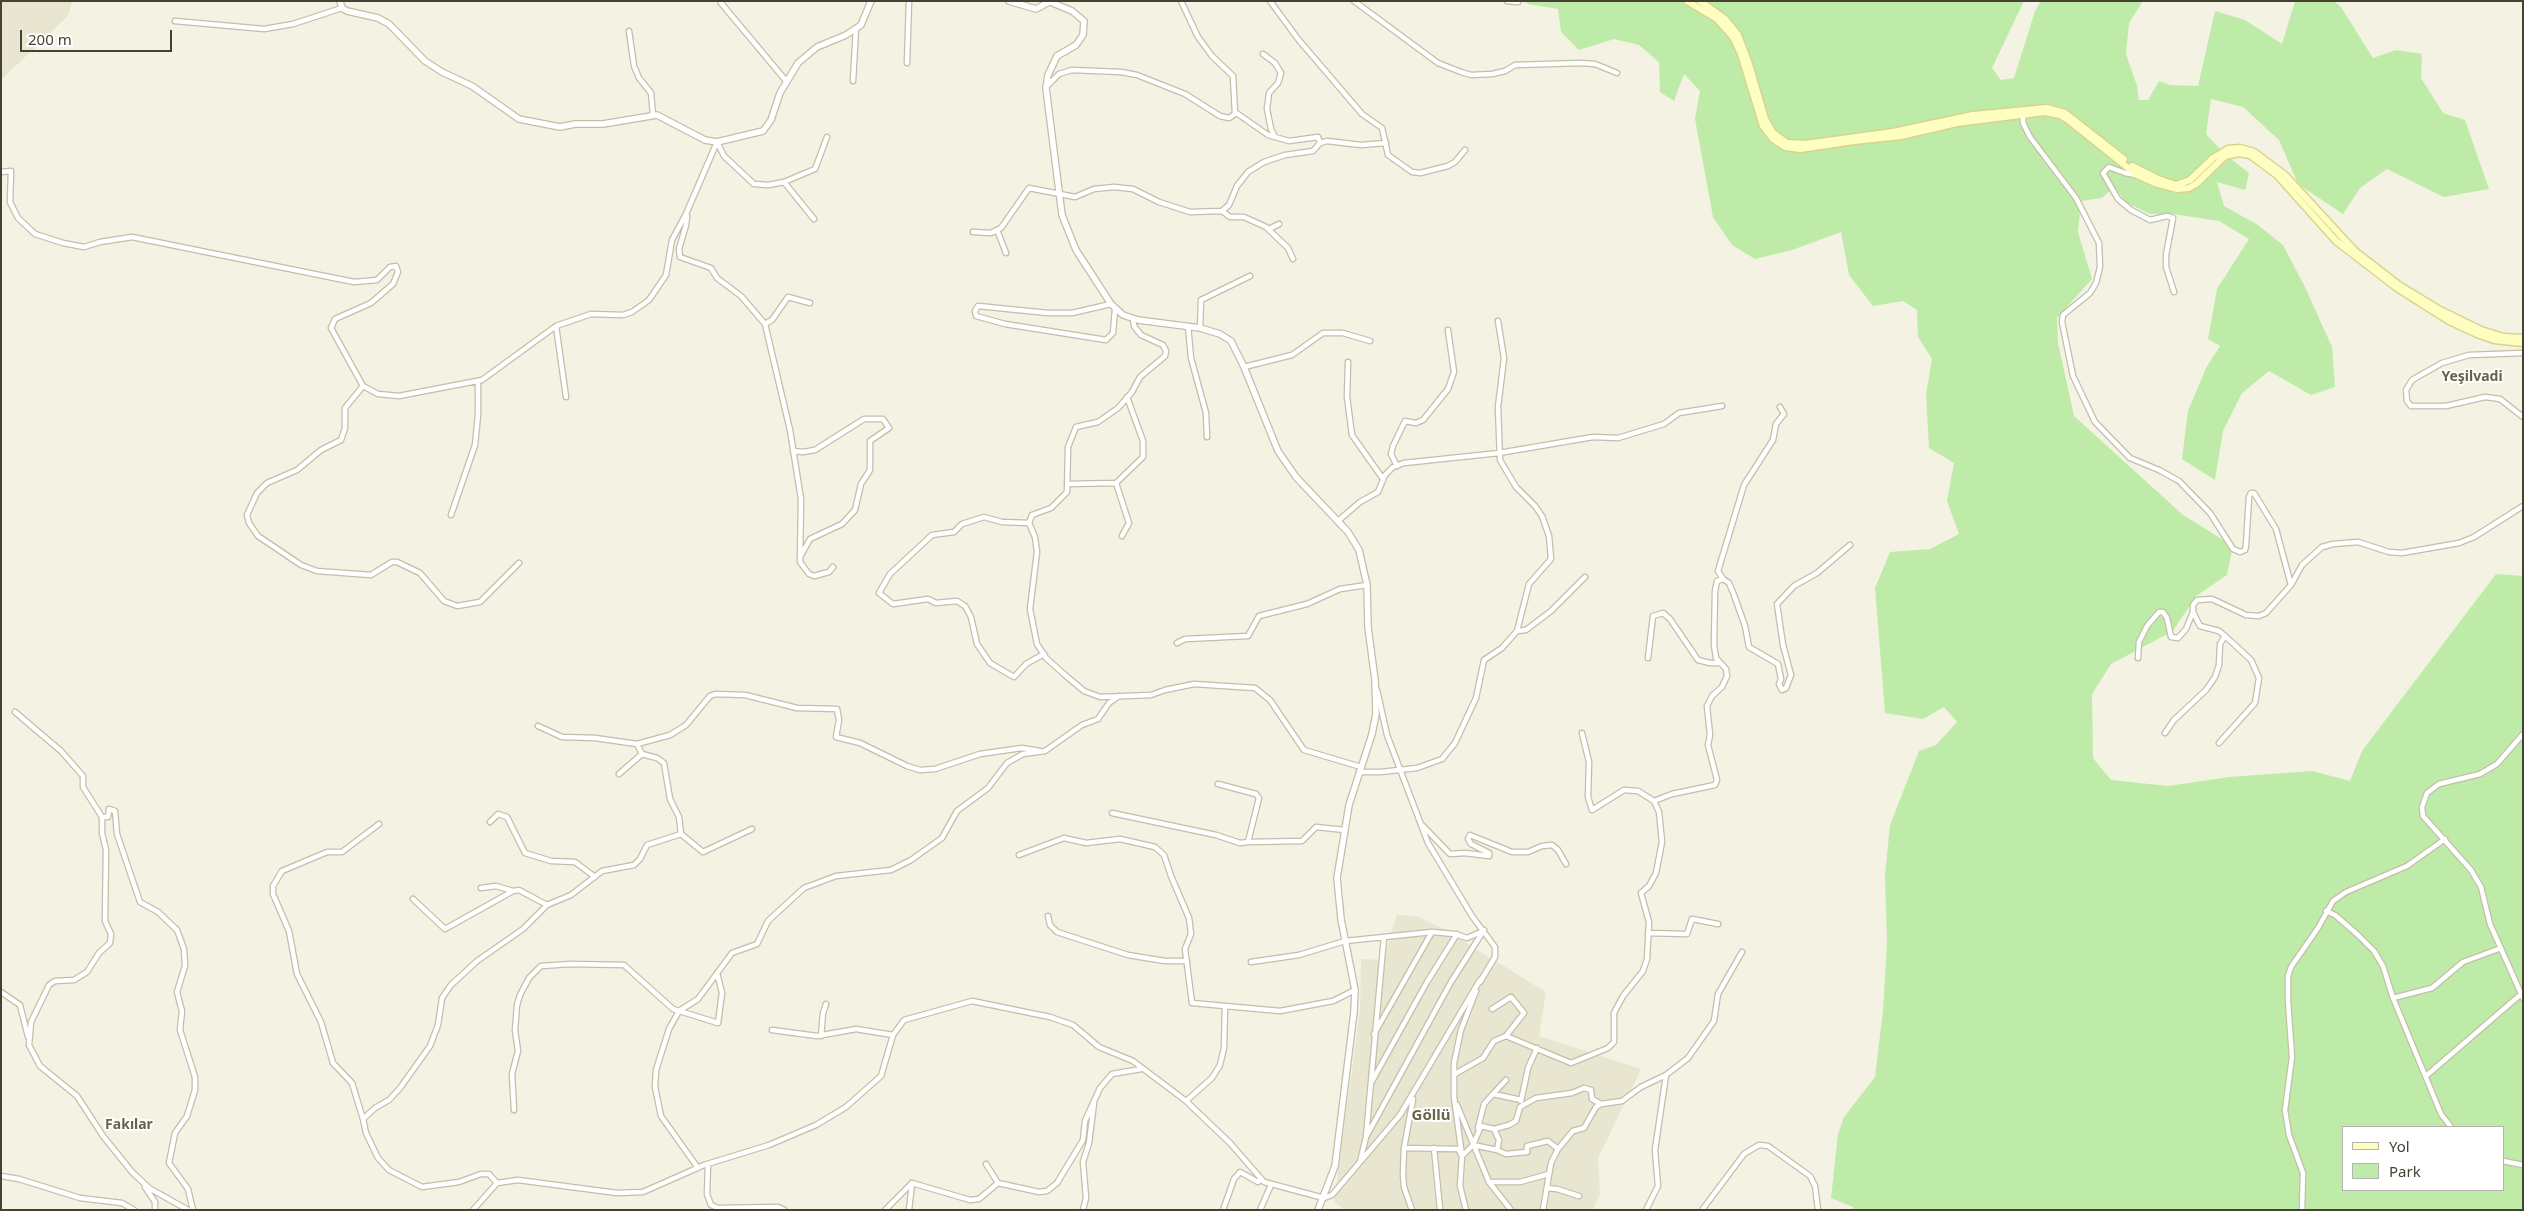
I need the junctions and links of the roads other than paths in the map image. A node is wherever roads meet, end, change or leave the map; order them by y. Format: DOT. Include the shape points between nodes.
graph roads {
  1 [pos="871,1"];
  2 [pos="909,1"];
  3 [pos="1009,1"];
  4 [pos="1048,1"];
  5 [pos="1181,1"];
  6 [pos="1270,1"];
  7 [pos="1354,1"];
  8 [pos="1507,1"];
  9 [pos="1687,1"];
  10 [pos="1700,1"];
  11 [pos="1518,2"];
  12 [pos="721,3"];
  13 [pos="341,4"];
  14 [pos="175,21"];
  15 [pos="856,28"];
  16 [pos="629,31"];
  17 [pos="1263,54"];
  18 [pos="907,64"];
  19 [pos="1617,72"];
  20 [pos="852,80"];
  21 [pos="787,82"];
  22 [pos="1046,88"];
  23 [pos="1235,112"];
  24 [pos="2023,114"];
  25 [pos="653,115"];
  26 [pos="827,137"];
  27 [pos="1276,138"];
  28 [pos="716,142"];
  29 [pos="1320,143"];
  30 [pos="1386,143"];
  31 [pos="1465,150"];
  32 [pos="1,172"];
  33 [pos="2137,175"];
  34 [pos="784,182"];
  35 [pos="1059,195"];
  36 [pos="1222,211"];
  37 [pos="686,214"];
  38 [pos="814,219"];
  39 [pos="1279,224"];
  40 [pos="1269,229"];
  41 [pos="997,230"];
  42 [pos="974,232"];
  43 [pos="1006,253"];
  44 [pos="1293,259"];
  45 [pos="1250,276"];
  46 [pos="2174,292"];
  47 [pos="810,303"];
  48 [pos="1111,304"];
  49 [pos="1115,309"];
  50 [pos="1133,319"];
  51 [pos="1498,321"];
  52 [pos="765,324"];
  53 [pos="556,326"];
  54 [pos="1188,326"];
  55 [pos="1200,328"];
  56 [pos="1448,330"];
  57 [pos="2523,338"];
  58 [pos="1370,341"];
  59 [pos="2523,343"];
  60 [pos="2523,352"];
  61 [pos="1348,362"];
  62 [pos="1244,367"];
  63 [pos="478,381"];
  64 [pos="363,386"];
  65 [pos="566,397"];
  66 [pos="1127,398"];
  67 [pos="1722,406"];
  68 [pos="1780,407"];
  69 [pos="2523,417"];
  70 [pos="1207,437"];
  71 [pos="793,451"];
  72 [pos="1498,453"];
  73 [pos="1397,466"];
  74 [pos="1383,479"];
  75 [pos="1116,483"];
  76 [pos="1067,484"];
  77 [pos="2523,506"];
  78 [pos="452,515"];
  79 [pos="1338,521"];
  80 [pos="1029,523"];
  81 [pos="1122,536"];
  82 [pos="1850,545"];
  83 [pos="799,558"];
  84 [pos="519,563"];
  85 [pos="833,567"];
  86 [pos="1585,577"];
  87 [pos="1722,579"];
  88 [pos="1367,585"];
  89 [pos="2292,585"];
  90 [pos="2193,612"];
  91 [pos="1517,631"];
  92 [pos="2225,636"];
  93 [pos="1177,643"];
  94 [pos="1044,654"];
  95 [pos="1648,658"];
  96 [pos="2138,658"];
  97 [pos="1720,663"];
  98 [pos="1375,680"];
  99 [pos="1119,696"];
  100 [pos="15,712"];
  101 [pos="538,726"];
  102 [pos="1582,733"];
  103 [pos="2165,733"];
  104 [pos="2523,734"];
  105 [pos="2219,743"];
  106 [pos="637,744"];
  107 [pos="1045,752"];
  108 [pos="642,754"];
  109 [pos="1401,769"];
  110 [pos="1360,770"];
  111 [pos="619,774"];
  112 [pos="1218,784"];
  113 [pos="1654,801"];
  114 [pos="1112,813"];
  115 [pos="102,817"];
  116 [pos="1419,821"];
  117 [pos="490,822"];
  118 [pos="379,824"];
  119 [pos="752,829"];
  120 [pos="1345,830"];
  121 [pos="681,834"];
  122 [pos="2445,839"];
  123 [pos="1248,842"];
  124 [pos="1019,854"];
  125 [pos="1566,864"];
  126 [pos="595,877"];
  127 [pos="481,888"];
  128 [pos="513,891"];
  129 [pos="413,899"];
  130 [pos="547,905"];
  131 [pos="2326,911"];
  132 [pos="1048,916"];
  133 [pos="1718,924"];
  134 [pos="1484,930"];
  135 [pos="1432,932"];
  136 [pos="1648,933"];
  137 [pos="1457,934"];
  138 [pos="1384,937"];
  139 [pos="1345,941"];
  140 [pos="2501,948"];
  141 [pos="1742,952"];
  142 [pos="1186,960"];
  143 [pos="1251,962"];
  144 [pos="717,972"];
  145 [pos="1480,980"];
  146 [pos="1355,990"];
  147 [pos="1,992"];
  148 [pos="2522,997"];
  149 [pos="2393,998"];
  150 [pos="826,1004"];
  151 [pos="1225,1006"];
  152 [pos="1492,1009"];
  153 [pos="679,1011"];
  154 [pos="772,1030"];
  155 [pos="893,1035"];
  156 [pos="1374,1035"];
  157 [pos="821,1036"];
  158 [pos="1506,1036"];
  159 [pos="29,1045"];
  160 [pos="1537,1048"];
  161 [pos="1142,1069"];
  162 [pos="1455,1074"];
  163 [pos="1666,1075"];
  164 [pos="2426,1076"];
  165 [pos="1506,1080"];
  166 [pos="1370,1084"];
  167 [pos="1414,1093"];
  168 [pos="1492,1094"];
  169 [pos="1454,1097"];
  170 [pos="1186,1100"];
  171 [pos="1521,1100"];
  172 [pos="1093,1102"];
  173 [pos="1601,1104"];
  174 [pos="1520,1107"];
  175 [pos="514,1110"];
  176 [pos="363,1119"];
  177 [pos="2450,1126"];
  178 [pos="1478,1128"];
  179 [pos="1494,1129"];
  180 [pos="1366,1137"];
  181 [pos="1473,1145"];
  182 [pos="1404,1148"];
  183 [pos="1434,1148"];
  184 [pos="1558,1149"];
  185 [pos="1497,1150"];
  186 [pos="1462,1156"];
  187 [pos="2504,1161"];
  188 [pos="708,1164"];
  189 [pos="986,1164"];
  190 [pos="1360,1164"];
  191 [pos="2523,1165"];
  192 [pos="698,1168"];
  193 [pos="1549,1174"];
  194 [pos="1,1176"];
  195 [pos="1261,1179"];
  196 [pos="1489,1182"];
  197 [pos="143,1183"];
  198 [pos="497,1183"];
  199 [pos="912,1183"];
  200 [pos="998,1183"];
  201 [pos="1271,1185"];
  202 [pos="1547,1188"];
  203 [pos="1579,1196"];
  204 [pos="1324,1198"];
  205 [pos="1505,1204"];
  206 [pos="134,1210"];
  207 [pos="154,1210"];
  208 [pos="188,1210"];
  209 [pos="193,1210"];
  210 [pos="473,1210"];
  211 [pos="784,1210"];
  212 [pos="885,1210"];
  213 [pos="909,1210"];
  214 [pos="1083,1210"];
  215 [pos="1223,1210"];
  216 [pos="1260,1210"];
  217 [pos="1318,1210"];
  218 [pos="1412,1210"];
  219 [pos="1440,1210"];
  220 [pos="1466,1210"];
  221 [pos="1506,1210"];
  222 [pos="1511,1210"];
  223 [pos="1543,1210"];
  224 [pos="1646,1210"];
  225 [pos="1702,1210"];
  226 [pos="1818,1210"];
  227 [pos="2302,1210"];
  1 -- 15 [label="street" via="861,25"];
  2 -- 18 [label="street"];
  3 -- 4 [label="street" via="1036,9"];
  4 -- 22 [label="street" via="1072,11 1084,21 1083,35 1076,45 1057,56"];
  5 -- 23 [label="street" via="1198,37 1233,76"];
  6 -- 30 [label="street" via="1357,108 1382,128"];
  7 -- 19 [label="street" via="1438,63 1460,72 1492,74 1515,65 1581,62"];
  8 -- 11 [label="street"];
  9 -- 24 [label="main road" via="1718,18 1733,37 1763,126 1773,139 1785,146 1800,149 1901,136 1957,122"];
  10 -- 57 [label="main road" via="1725,20 1738,35 1765,118 1773,133 1787,143 1805,144 1893,132 1972,115 2047,108 2065,113 2134,168 2170,184 2190,180 2213,158 2228,149 2246,149 2274,166 2343,240 2399,285 2481,330 2504,337"];
  12 -- 21 [label="street"];
  13 -- 14 [label="street" via="293,24 264,28"];
  13 -- 25 [label="street" via="347,11 389,24 425,61 472,86 519,119 560,127 603,124"];
  15 -- 20 [label="street"];
  15 -- 21 [label="street" via="846,36 817,47 798,62"];
  16 -- 25 [label="street" via="634,66 651,93"];
  17 -- 27 [label="street" via="1275,63 1281,74 1269,93 1267,109 1270,129"];
  21 -- 28 [label="street" via="771,120 762,131"];
  22 -- 23 [label="street" via="1059,74 1072,70 1121,72 1185,94 1220,116 1229,118"];
  22 -- 35 [label="street"];
  23 -- 27 [label="street" via="1260,131"];
  24 -- 33 [label="main road" via="2044,112 2068,120"];
  24 -- 89 [label="street" via="2023,123 2030,137 2076,198 2099,243 2100,267 2096,282 2090,293 2063,316 2062,322 2073,376 2095,422 2130,458 2179,481 2210,513 2233,549 2240,552 2246,546 2249,497 2254,493 2276,529"];
  25 -- 28 [label="street"];
  26 -- 34 [label="street" via="815,169"];
  27 -- 29 [label="street" via="1289,141 1318,137"];
  28 -- 34 [label="street" via="724,156 754,184"];
  28 -- 37 [label="street"];
  29 -- 30 [label="street"];
  29 -- 36 [label="street" via="1313,151 1285,155 1248,172"];
  30 -- 31 [label="street" via="1388,155 1412,172 1420,173 1448,166"];
  32 -- 64 [label="street" via="11,171 10,202 18,218 35,234 63,243 84,247 132,237 354,282 377,280 390,267 396,266 398,272 393,284 371,303 335,320 331,328"];
  33 -- 46 [label="street" via="2109,167 2104,173 2118,199 2131,210 2150,220 2166,216 2173,218 2166,267"];
  33 -- 59 [label="main road" via="2155,184 2182,189 2196,184 2225,156 2250,155 2277,175 2336,241 2397,288 2477,334 2494,340"];
  34 -- 38 [label="street"];
  35 -- 36 [label="street" via="1075,197 1094,189 1114,187 1133,189 1190,212"];
  35 -- 41 [label="street" via="1029,188 1010,218"];
  35 -- 48 [label="street" via="1062,215 1076,250"];
  36 -- 40 [label="street" via="1230,217 1244,217"];
  37 -- 52 [label="street" via="680,257 711,268"];
  37 -- 53 [label="street" via="672,240 666,275 649,300 623,315 591,314"];
  39 -- 40 [label="street"];
  40 -- 44 [label="street" via="1288,248"];
  41 -- 42 [label="street"];
  41 -- 43 [label="street"];
  45 -- 55 [label="street" via="1202,300"];
  47 -- 52 [label="street" via="788,297 772,320"];
  48 -- 49 [label="street"];
  48 -- 49 [label="street" via="1072,313 1048,314 978,306 975,311 976,316 1006,324 1106,340 1113,333"];
  49 -- 50 [label="street"];
  50 -- 54 [label="street"];
  50 -- 66 [label="street" via="1141,335 1163,345 1166,351 1165,356 1140,377"];
  51 -- 72 [label="street" via="1504,358 1498,407"];
  52 -- 71 [label="street"];
  53 -- 63 [label="street"];
  53 -- 65 [label="street"];
  54 -- 55 [label="street"];
  54 -- 70 [label="street" via="1191,358 1206,413"];
  55 -- 62 [label="street" via="1231,341"];
  56 -- 73 [label="street" via="1454,372 1448,388 1423,420 1416,423 1405,421 1391,454"];
  58 -- 62 [label="street" via="1343,333 1324,333 1292,355"];
  60 -- 69 [label="street" via="2469,355 2442,363 2412,380 2406,390 2411,406 2446,406 2485,397 2500,399"];
  61 -- 74 [label="street" via="1346,377 1352,435"];
  62 -- 79 [label="street" via="1278,451 1296,477"];
  63 -- 64 [label="street" via="399,396 378,394"];
  63 -- 78 [label="street" via="475,445"];
  64 -- 84 [label="street" via="345,408 346,428 341,440 321,450 297,470 267,482 257,493 247,515 258,536 301,565 317,571 371,575 396,562 420,573 444,601 457,606 480,602"];
  66 -- 75 [label="street" via="1143,441 1143,457"];
  66 -- 76 [label="street" via="1102,420 1076,427 1068,447"];
  67 -- 72 [label="street" via="1679,413 1664,424 1618,438 1592,437"];
  68 -- 87 [label="street" via="1784,414 1776,424 1773,440 1744,485 1737,505 1718,571"];
  71 -- 83 [label="street" via="801,499"];
  71 -- 83 [label="street" via="815,450 864,419 883,420 889,428 870,441 870,470 861,484 855,510 842,524 810,539"];
  72 -- 73 [label="street"];
  72 -- 91 [label="street" via="1516,487 1536,506 1549,536 1550,559 1529,584"];
  73 -- 74 [label="street"];
  74 -- 79 [label="street" via="1378,492"];
  75 -- 76 [label="street"];
  75 -- 81 [label="street" via="1129,523"];
  76 -- 80 [label="street" via="1065,496 1051,508 1032,515"];
  77 -- 89 [label="street" via="2459,543 2402,553 2358,542 2340,542 2322,548 2302,566"];
  79 -- 88 [label="street" via="1359,550"];
  80 -- 94 [label="street" via="1037,552 1030,609 1037,644"];
  80 -- 94 [label="street" via="1002,522 984,516 962,524 954,532 932,535 890,574 879,593 893,604 928,599 936,603 957,601 965,606 971,617 977,644 990,663 1014,677 1026,664"];
  82 -- 87 [label="street" via="1817,573 1794,586 1777,604 1790,675 1786,688 1782,690 1778,664 1749,647 1734,595 1729,583"];
  83 -- 85 [label="street" via="804,569 814,576 829,572"];
  86 -- 91 [label="street" via="1551,611 1526,630"];
  87 -- 97 [label="street" via="1717,581 1714,591 1714,645"];
  88 -- 93 [label="street" via="1340,589 1307,604 1259,616 1248,636 1185,639"];
  88 -- 98 [label="street"];
  89 -- 90 [label="street" via="2266,613 2259,616 2246,615 2205,598 2197,600"];
  90 -- 92 [label="street" via="2200,626 2219,630"];
  90 -- 96 [label="street" via="2178,638 2171,637 2167,618 2164,612 2159,612 2146,626 2139,642"];
  91 -- 109 [label="street" via="1502,648 1484,660 1476,698 1455,743 1442,759 1417,768"];
  92 -- 103 [label="street" via="2220,644 2215,677"];
  92 -- 105 [label="street" via="2251,660 2259,678 2255,703"];
  94 -- 99 [label="street" via="1084,691 1100,697"];
  95 -- 97 [label="street" via="1654,616 1663,614 1670,619 1698,660"];
  97 -- 113 [label="street" via="1727,676 1707,706 1708,745 1716,772 1715,786"];
  98 -- 109 [label="street" via="1387,735"];
  98 -- 110 [label="street" via="1376,714"];
  99 -- 107 [label="street" via="1109,703 1098,720 1082,725"];
  99 -- 110 [label="street" via="1151,695 1194,684 1255,688 1270,700 1304,750"];
  100 -- 115 [label="street" via="61,751 83,776 83,787"];
  101 -- 106 [label="street" via="562,737"];
  102 -- 113 [label="street" via="1589,762 1588,797 1592,810 1624,790 1638,791"];
  104 -- 122 [label="street" via="2498,764 2480,774 2439,784 2427,793 2422,807 2423,816"];
  106 -- 107 [label="street" via="670,735 686,724 710,696 722,694 745,695 797,708 837,709 836,737 860,743 920,770 935,769 980,754 1022,748"];
  106 -- 108 [label="street"];
  107 -- 144 [label="street" via="1023,754 1007,763 988,788 957,811 942,838 911,860 891,870 836,876 804,888 768,920 757,944 732,953"];
  108 -- 111 [label="street"];
  108 -- 121 [label="street" via="664,763"];
  109 -- 110 [label="street" via="1381,772"];
  109 -- 116 [label="street"];
  110 -- 120 [label="street"];
  112 -- 123 [label="street" via="1256,794 1259,798"];
  113 -- 136 [label="street" via="1660,812 1662,842 1656,873 1641,893 1649,922"];
  114 -- 123 [label="street" via="1240,843"];
  115 -- 159 [label="street" via="106,850 105,921 111,934 110,943 98,953 87,972 74,980 49,984 31,1022"];
  115 -- 209 [label="street" via="108,817 109,809 114,811 117,834 140,902 158,912 178,930 184,949 185,966 177,992 182,1011 180,1030 195,1077 195,1090 187,1116 175,1133 169,1162 188,1189"];
  116 -- 125 [label="street" via="1450,854 1489,856 1471,844 1470,836 1512,852 1528,852 1552,845"];
  116 -- 134 [label="street" via="1428,843 1472,916"];
  117 -- 126 [label="street" via="498,814 507,817 525,853 551,861 575,862"];
  118 -- 176 [label="street" via="342,852 327,852 282,872 272,886 289,931 297,974 321,1022 334,1063 352,1083"];
  119 -- 121 [label="street" via="703,852"];
  120 -- 123 [label="street" via="1316,827 1302,841"];
  120 -- 139 [label="street" via="1337,878"];
  121 -- 126 [label="street" via="647,845 634,864 612,868"];
  122 -- 131 [label="street" via="2407,866 2346,892"];
  122 -- 140 [label="street" via="2481,887 2490,924"];
  124 -- 142 [label="street" via="1064,838 1086,842 1120,839 1155,847 1164,855 1189,918 1191,934 1185,949"];
  126 -- 130 [label="street" via="571,895"];
  127 -- 128 [label="street" via="496,886"];
  128 -- 129 [label="street" via="445,930"];
  128 -- 130 [label="street" via="518,890"];
  130 -- 176 [label="street" via="523,929 477,961 451,985 442,998 438,1025 430,1046 389,1100"];
  131 -- 149 [label="street" via="2335,915 2374,951 2383,966"];
  131 -- 227 [label="street" via="2318,928 2294,960 2288,976 2292,1057 2285,1118 2303,1173"];
  132 -- 142 [label="street" via="1050,925 1057,932 1128,955 1165,962"];
  133 -- 136 [label="street" via="1692,919 1687,934"];
  134 -- 137 [label="street" via="1467,938"];
  134 -- 145 [label="street" via="1495,947 1495,957"];
  134 -- 180 [label="street" via="1446,990"];
  135 -- 137 [label="street"];
  135 -- 138 [label="street"];
  135 -- 156 [label="street"];
  136 -- 160 [label="street" via="1643,971 1614,1013 1614,1042 1608,1048 1571,1063"];
  137 -- 166 [label="street"];
  138 -- 139 [label="street"];
  138 -- 156 [label="street"];
  139 -- 143 [label="street" via="1299,955"];
  139 -- 146 [label="street"];
  140 -- 148 [label="street"];
  140 -- 149 [label="street" via="2464,962 2432,988"];
  141 -- 163 [label="street" via="1718,994 1714,1021 1688,1058"];
  142 -- 151 [label="street" via="1192,1003"];
  144 -- 153 [label="street" via="698,999"];
  144 -- 153 [label="street" via="722,993 718,1023"];
  145 -- 162 [label="street" via="1461,1030"];
  145 -- 167 [label="street"];
  146 -- 151 [label="street" via="1333,1001 1280,1012"];
  146 -- 204 [label="street" via="1338,1150"];
  147 -- 159 [label="street" via="20,1005"];
  148 -- 164 [label="street"];
  149 -- 164 [label="street"];
  150 -- 157 [label="street"];
  151 -- 170 [label="street" via="1224,1048 1220,1065 1212,1078"];
  152 -- 158 [label="street" via="1511,997 1524,1013"];
  153 -- 175 [label="street" via="624,965 541,966 529,978 517,1005 515,1030 518,1052 512,1074"];
  153 -- 192 [label="street" via="669,1029 656,1070 655,1087 661,1116"];
  154 -- 157 [label="street"];
  155 -- 157 [label="street" via="856,1029"];
  155 -- 161 [label="street" via="904,1020 981,1001 1072,1025 1099,1047 1133,1061"];
  155 -- 188 [label="street" via="881,1076 833,1117 769,1145"];
  156 -- 166 [label="street"];
  158 -- 160 [label="street"];
  158 -- 162 [label="street" via="1494,1041 1483,1058"];
  159 -- 197 [label="street" via="40,1066 78,1096 103,1136"];
  160 -- 171 [label="street" via="1528,1068"];
  161 -- 170 [label="street"];
  161 -- 172 [label="street" via="1112,1074"];
  162 -- 169 [label="street"];
  163 -- 173 [label="street" via="1622,1101"];
  163 -- 224 [label="street" via="1655,1150 1658,1186"];
  164 -- 177 [label="street" via="2441,1114"];
  165 -- 168 [label="street"];
  166 -- 180 [label="street"];
  167 -- 182 [label="street"];
  167 -- 190 [label="street"];
  168 -- 171 [label="street"];
  168 -- 178 [label="street" via="1484,1104"];
  169 -- 181 [label="street"];
  169 -- 186 [label="street"];
  170 -- 195 [label="street"];
  171 -- 174 [label="street"];
  172 -- 200 [label="street" via="1085,1121 1083,1140 1057,1183 1047,1191 1039,1192"];
  172 -- 214 [label="street" via="1089,1143 1083,1162 1086,1198"];
  173 -- 174 [label="street" via="1592,1099 1591,1090 1584,1088 1536,1098"];
  173 -- 184 [label="street" via="1584,1128 1572,1131"];
  174 -- 179 [label="street" via="1516,1121"];
  176 -- 198 [label="street" via="378,1158 389,1170 422,1187 459,1182 481,1174 489,1174"];
  178 -- 179 [label="street"];
  178 -- 181 [label="street"];
  179 -- 185 [label="street" via="1499,1140"];
  180 -- 190 [label="street"];
  181 -- 185 [label="street"];
  181 -- 186 [label="street"];
  181 -- 196 [label="street"];
  182 -- 183 [label="street"];
  182 -- 218 [label="street" via="1404,1187"];
  183 -- 186 [label="street" via="1458,1149"];
  183 -- 219 [label="street"];
  184 -- 185 [label="street" via="1548,1141 1527,1146 1527,1152 1520,1154"];
  184 -- 193 [label="street"];
  186 -- 220 [label="street" via="1460,1186"];
  187 -- 191 [label="street"];
  188 -- 192 [label="street"];
  188 -- 211 [label="street" via="707,1194 711,1205 718,1208 770,1207"];
  189 -- 200 [label="street"];
  190 -- 204 [label="street" via="1332,1195"];
  192 -- 198 [label="street" via="643,1192 616,1194 518,1180"];
  193 -- 196 [label="street" via="1520,1182"];
  193 -- 202 [label="street"];
  194 -- 206 [label="street" via="80,1198 122,1203"];
  195 -- 201 [label="street"];
  195 -- 215 [label="street" via="1258,1182 1240,1172 1234,1179"];
  196 -- 205 [label="street"];
  197 -- 207 [label="street" via="155,1202"];
  197 -- 208 [label="street"];
  198 -- 210 [label="street"];
  199 -- 200 [label="street" via="979,1200"];
  199 -- 212 [label="street"];
  199 -- 213 [label="street"];
  201 -- 204 [label="street"];
  201 -- 216 [label="street"];
  202 -- 203 [label="street"];
  202 -- 223 [label="street"];
  204 -- 217 [label="street"];
  205 -- 221 [label="street"];
  205 -- 222 [label="street"];
  225 -- 226 [label="street" via="1744,1154 1759,1145 1768,1146 1810,1176 1815,1186"];
}
